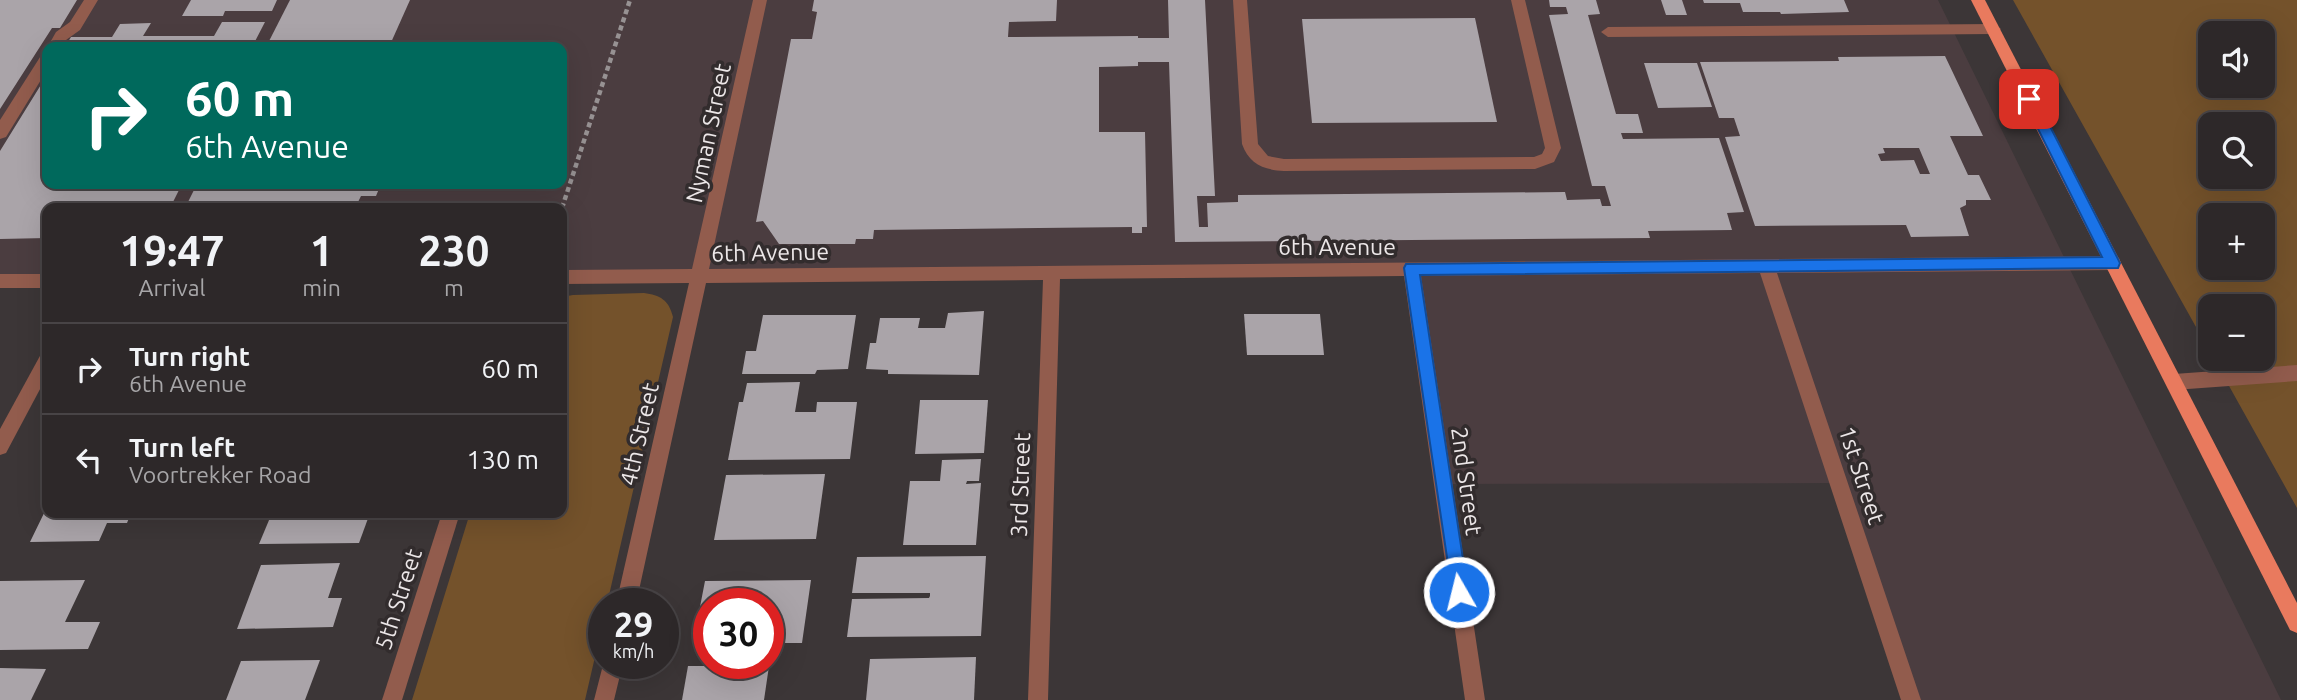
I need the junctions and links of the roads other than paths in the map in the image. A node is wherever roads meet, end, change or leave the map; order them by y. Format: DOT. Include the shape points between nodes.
graph roads {
  1 [pos="91,0"];
  2 [pos="760,0"];
  3 [pos="1240,0"];
  4 [pos="1518,0"];
  5 [pos="1978,0"];
  6 [pos="1994,29"];
  7 [pos="1608,32"];
  8 [pos="57,42"];
  9 [pos="42,66"];
  10 [pos="0,133"];
  11 [pos="2113,263"];
  12 [pos="1766,265"];
  13 [pos="1412,268"];
  14 [pos="1052,271"];
  15 [pos="700,276"];
  16 [pos="567,277"];
  17 [pos="0,281"];
  18 [pos="42,281"];
  19 [pos="42,368"];
  20 [pos="2297,373"];
  21 [pos="2174,382"];
  22 [pos="0,447"];
  23 [pos="449,518"];
  24 [pos="630,588"];
  25 [pos="2297,623"];
  26 [pos="609,679"];
  27 [pos="392,700"];
  28 [pos="604,700"];
  29 [pos="1038,700"];
  30 [pos="1475,700"];
  31 [pos="1911,700"];
  1 -- 8 [label="street" via="75,26"];
  2 -- 15 [label="street, Nyman Street"];
  3 -- 4 [label="street" via="1251,150 1261,160 1284,165 1535,163 1548,158 1553,148"];
  5 -- 6 [label="main road"];
  6 -- 7 [label="street"];
  6 -- 11 [label="main road"];
  9 -- 10 [label="street"];
  11 -- 12 [label="street, 6th Avenue"];
  11 -- 21 [label="main road"];
  12 -- 13 [label="street, 6th Avenue"];
  12 -- 31 [label="street, 1st Street"];
  13 -- 14 [label="street, 6th Avenue"];
  13 -- 30 [label="street, 2nd Street"];
  14 -- 15 [label="street, 6th Avenue"];
  14 -- 29 [label="street, 3rd Street"];
  15 -- 16 [label="street, 6th Avenue"];
  15 -- 24 [label="street, 4th Street"];
  17 -- 18 [label="street"];
  19 -- 22 [label="street"];
  20 -- 21 [label="street"];
  21 -- 25 [label="main road"];
  23 -- 27 [label="street, 5th Street"];
  26 -- 28 [label="street"];
}
